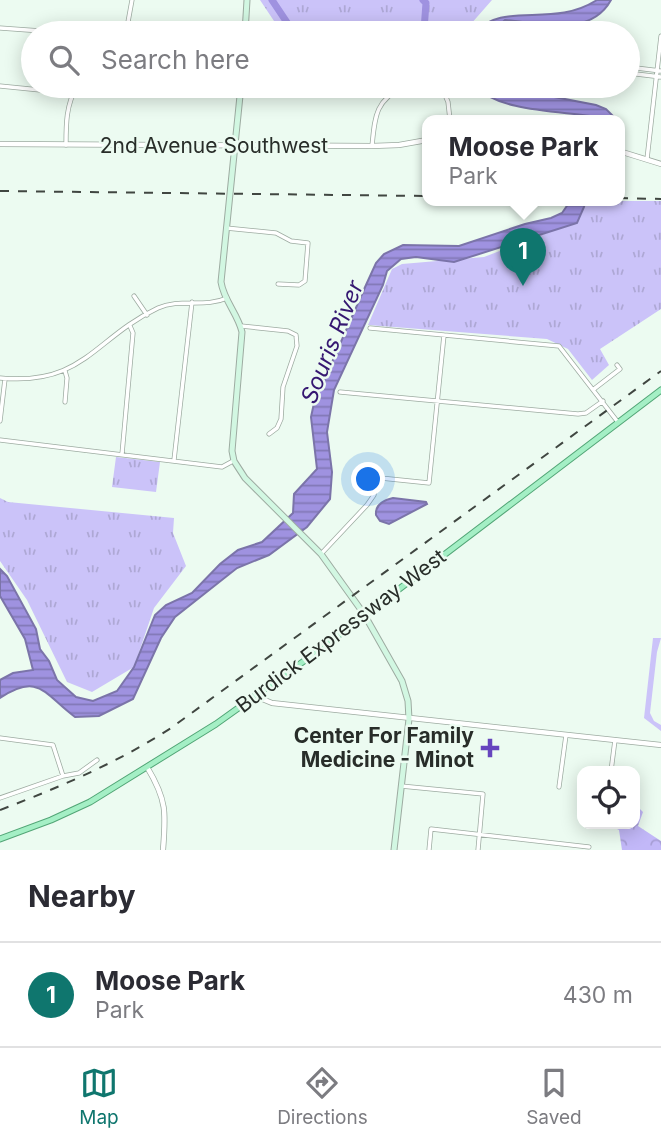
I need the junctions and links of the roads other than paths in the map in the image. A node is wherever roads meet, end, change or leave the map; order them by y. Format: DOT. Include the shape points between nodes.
graph roads {
  1 [pos="132,0"];
  2 [pos="247,0"];
  3 [pos="128,21"];
  4 [pos="246,21"];
  5 [pos="0,27"];
  6 [pos="21,29"];
  7 [pos="661,36"];
  8 [pos="640,69"];
  9 [pos="659,71"];
  10 [pos="640,75"];
  11 [pos="659,77"];
  12 [pos="0,86"];
  13 [pos="21,88"];
  14 [pos="71,98"];
  15 [pos="240,98"];
  16 [pos="385,98"];
  17 [pos="652,119"];
  18 [pos="661,120"];
  19 [pos="422,141"];
  20 [pos="0,144"];
  21 [pos="66,145"];
  22 [pos="235,146"];
  23 [pos="372,146"];
  24 [pos="625,152"];
  25 [pos="647,159"];
  26 [pos="661,164"];
  27 [pos="226,228"];
  28 [pos="278,284"];
  29 [pos="134,296"];
  30 [pos="227,298"];
  31 [pos="192,303"];
  32 [pos="147,315"];
  33 [pos="131,326"];
  34 [pos="241,326"];
  35 [pos="370,328"];
  36 [pos="444,335"];
  37 [pos="617,365"];
  38 [pos="65,371"];
  39 [pos="2,378"];
  40 [pos="593,389"];
  41 [pos="661,390"];
  42 [pos="340,392"];
  43 [pos="438,401"];
  44 [pos="603,401"];
  45 [pos="65,402"];
  46 [pos="0,421"];
  47 [pos="617,421"];
  48 [pos="269,434"];
  49 [pos="0,440"];
  50 [pos="122,454"];
  51 [pos="174,460"];
  52 [pos="234,461"];
  53 [pos="371,477"];
  54 [pos="377,477"];
  55 [pos="321,554"];
  56 [pos="364,614"];
  57 [pos="255,696"];
  58 [pos="409,719"];
  59 [pos="566,735"];
  60 [pos="0,738"];
  61 [pos="615,740"];
  62 [pos="661,745"];
  63 [pos="97,760"];
  64 [pos="612,766"];
  65 [pos="147,767"];
  66 [pos="63,776"];
  67 [pos="401,786"];
  68 [pos="559,787"];
  69 [pos="0,798"];
  70 [pos="479,835"];
  71 [pos="0,839"];
  72 [pos="589,847"];
  73 [pos="163,850"];
  74 [pos="394,850"];
  75 [pos="429,850"];
  76 [pos="478,850"];
  1 -- 3 [label="street"];
  2 -- 4 [label="main road"];
  5 -- 6 [label="street"];
  7 -- 9 [label="street"];
  8 -- 9 [label="street"];
  9 -- 11 [label="street"];
  10 -- 11 [label="street"];
  11 -- 17 [label="street"];
  12 -- 13 [label="street"];
  14 -- 21 [label="street"];
  15 -- 22 [label="main road"];
  16 -- 23 [label="street" via="378,108"];
  17 -- 18 [label="street"];
  17 -- 25 [label="street"];
  19 -- 23 [label="street, 2nd Avenue Southwest"];
  20 -- 21 [label="street, 2nd Avenue Southwest"];
  21 -- 22 [label="street, 2nd Avenue Southwest"];
  22 -- 23 [label="street, 2nd Avenue Southwest"];
  22 -- 27 [label="main road"];
  24 -- 25 [label="street"];
  25 -- 26 [label="street"];
  27 -- 28 [label="street" via="276,233 308,243 303,284"];
  27 -- 30 [label="main road" via="221,282"];
  29 -- 32 [label="street"];
  30 -- 31 [label="street" via="212,304"];
  30 -- 34 [label="main road"];
  31 -- 32 [label="street" via="160,307"];
  31 -- 51 [label="street"];
  32 -- 33 [label="street"];
  33 -- 38 [label="street"];
  33 -- 50 [label="street"];
  34 -- 48 [label="street" via="296,335 297,346 283,387 281,419"];
  34 -- 52 [label="main road"];
  35 -- 36 [label="street"];
  36 -- 40 [label="street" via="559,346"];
  36 -- 43 [label="street"];
  37 -- 40 [label="street" via="620,369"];
  38 -- 39 [label="street" via="36,379"];
  38 -- 45 [label="street"];
  39 -- 46 [label="street"];
  40 -- 44 [label="street"];
  41 -- 47 [label="main road, Burdick Expressway West"];
  42 -- 43 [label="street"];
  43 -- 44 [label="street" via="583,414"];
  43 -- 54 [label="street" via="429,483"];
  44 -- 47 [label="street"];
  47 -- 56 [label="main road, Burdick Expressway West"];
  49 -- 50 [label="street"];
  50 -- 51 [label="street"];
  51 -- 52 [label="street" via="222,467"];
  52 -- 55 [label="main road" via="256,491"];
  53 -- 54 [label="street"];
  54 -- 55 [label="street" via="374,495"];
  55 -- 56 [label="main road"];
  56 -- 57 [label="main road, Burdick Expressway West"];
  56 -- 58 [label="main road" via="401,681"];
  57 -- 58 [label="street" via="267,702"];
  57 -- 65 [label="main road, Burdick Expressway West"];
  58 -- 59 [label="street"];
  58 -- 67 [label="main road"];
  59 -- 61 [label="street"];
  59 -- 68 [label="street"];
  60 -- 66 [label="street" via="53,745"];
  61 -- 62 [label="street"];
  61 -- 64 [label="street"];
  63 -- 66 [label="street" via="82,772"];
  65 -- 71 [label="main road, Burdick Expressway West" via="76,809"];
  65 -- 73 [label="street" via="162,793"];
  66 -- 69 [label="street"];
  67 -- 70 [label="street" via="483,794"];
  67 -- 74 [label="main road"];
  70 -- 72 [label="street"];
  70 -- 75 [label="street" via="430,829"];
  70 -- 76 [label="street"];
}
